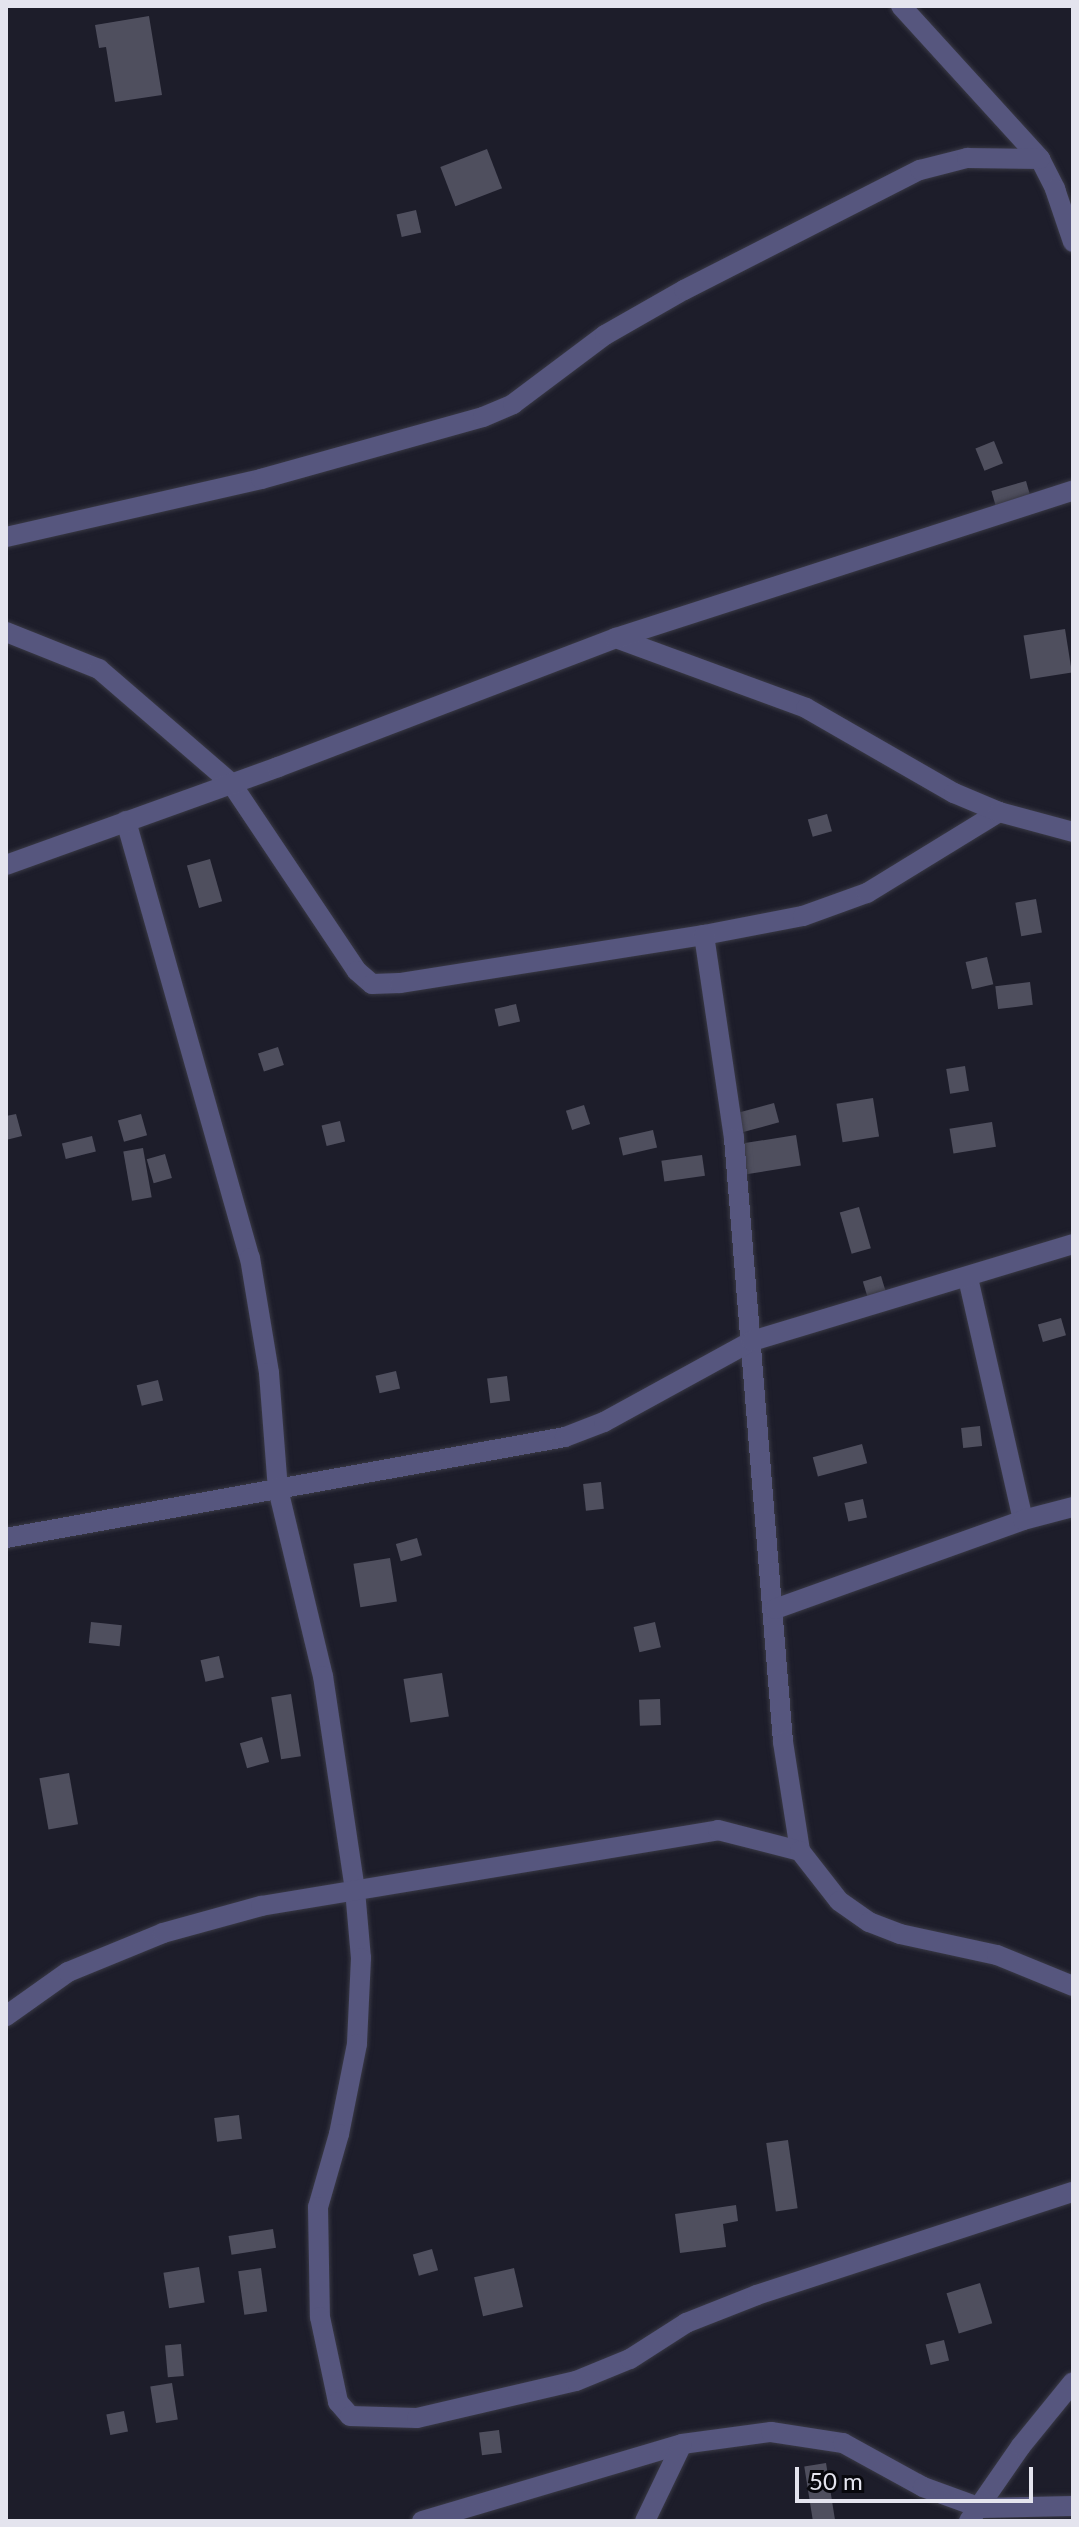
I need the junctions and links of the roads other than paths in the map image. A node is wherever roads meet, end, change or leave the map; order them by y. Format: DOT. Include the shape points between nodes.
graph roads {
  1 [pos="901,6"];
  2 [pos="1040,159"];
  3 [pos="1073,242"];
  4 [pos="1073,490"];
  5 [pos="6,537"];
  6 [pos="6,632"];
  7 [pos="616,638"];
  8 [pos="231,783"];
  9 [pos="999,812"];
  10 [pos="126,821"];
  11 [pos="1073,832"];
  12 [pos="6,865"];
  13 [pos="704,935"];
  14 [pos="1073,1244"];
  15 [pos="968,1278"];
  16 [pos="752,1341"];
  17 [pos="278,1489"];
  18 [pos="1073,1507"];
  19 [pos="1023,1520"];
  20 [pos="6,1538"];
  21 [pos="775,1609"];
  22 [pos="800,1851"];
  23 [pos="355,1890"];
  24 [pos="1073,1986"];
  25 [pos="6,2016"];
  26 [pos="1073,2192"];
  27 [pos="1073,2382"];
  28 [pos="682,2444"];
  29 [pos="1073,2506"];
  30 [pos="975,2515"];
  31 [pos="422,2521"];
  32 [pos="645,2521"];
  1 -- 2 [label="street"];
  2 -- 3 [label="street"];
  2 -- 5 [label="street" via="967,158 920,170 684,290 605,335 513,404 483,417 261,479"];
  4 -- 7 [label="street"];
  6 -- 8 [label="street" via="99,669"];
  7 -- 8 [label="street"];
  7 -- 9 [label="street" via="806,708 954,793"];
  8 -- 10 [label="street"];
  8 -- 13 [label="street" via="357,971 372,984"];
  9 -- 11 [label="street"];
  9 -- 13 [label="street" via="867,893 803,916"];
  10 -- 12 [label="street"];
  10 -- 17 [label="street" via="250,1258 269,1373"];
  13 -- 16 [label="street" via="734,1138"];
  14 -- 15 [label="street"];
  15 -- 16 [label="street"];
  15 -- 19 [label="street"];
  16 -- 17 [label="street" via="604,1422 565,1437"];
  16 -- 21 [label="street"];
  17 -- 20 [label="street"];
  17 -- 23 [label="street" via="323,1676"];
  18 -- 19 [label="street"];
  19 -- 21 [label="street"];
  21 -- 22 [label="street" via="783,1742"];
  22 -- 23 [label="street" via="718,1830"];
  22 -- 24 [label="street" via="839,1901 869,1922 997,1955"];
  23 -- 25 [label="street" via="261,1906 163,1933 68,1972"];
  23 -- 26 [label="street" via="361,1958 357,2044 318,2207 320,2317 338,2402 350,2416 417,2418 576,2381 630,2359 686,2323 757,2295"];
  27 -- 30 [label="street"];
  28 -- 30 [label="street" via="771,2432 843,2443"];
  28 -- 31 [label="street"];
  28 -- 32 [label="street"];
  29 -- 30 [label="street"];
}
